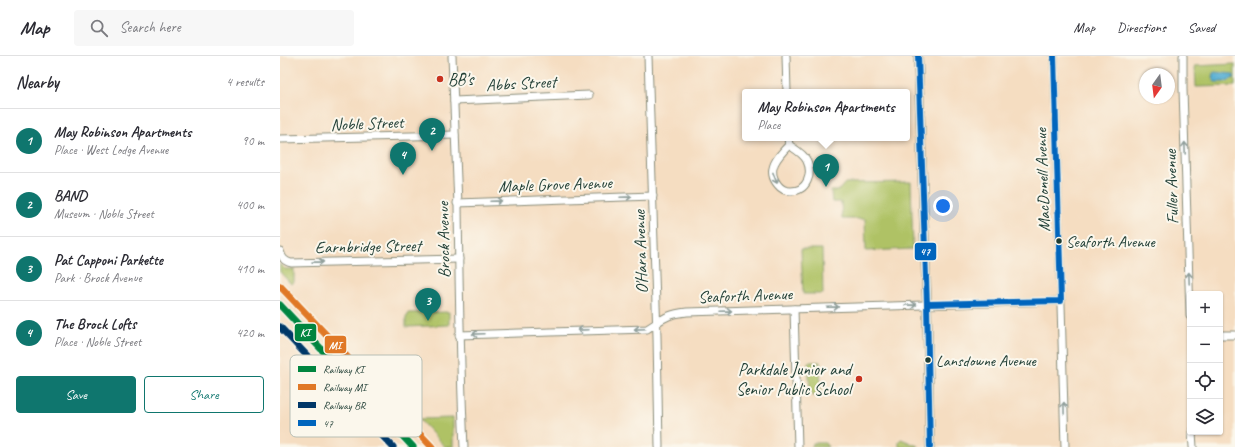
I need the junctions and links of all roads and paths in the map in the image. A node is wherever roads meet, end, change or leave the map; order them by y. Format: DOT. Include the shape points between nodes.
graph roads {
  1 [pos="452,56"];
  2 [pos="648,56"];
  3 [pos="786,56"];
  4 [pos="918,56"];
  5 [pos="1054,56"];
  6 [pos="1183,57"];
  7 [pos="787,89"];
  8 [pos="589,95"];
  9 [pos="454,101"];
  10 [pos="456,135"];
  11 [pos="280,139"];
  12 [pos="789,142"];
  13 [pos="653,196"];
  14 [pos="458,203"];
  15 [pos="281,254"];
  16 [pos="459,259"];
  17 [pos="1189,291"];
  18 [pos="1061,301"];
  19 [pos="927,304"];
  20 [pos="794,309"];
  21 [pos="657,323"];
  22 [pos="459,335"];
  23 [pos="1223,335"];
  24 [pos="1235,335"];
  25 [pos="1192,435"];
  26 [pos="464,447"];
  27 [pos="659,447"];
  28 [pos="798,447"];
  29 [pos="930,447"];
  30 [pos="1065,447"];
  31 [pos="1193,447"];
  1 -- 9 [label="street, Brock Avenue"];
  2 -- 13 [label="street, O'Hara Avenue"];
  3 -- 7 [label="street"];
  4 -- 19 [label="street"];
  5 -- 18 [label="street, MacDonell Avenue"];
  17 -- 6 [label="street, Fuller Avenue, one-way"];
  8 -- 9 [label="street, Abbs Street"];
  9 -- 10 [label="street, Brock Avenue"];
  10 -- 11 [label="street, Noble Street"];
  10 -- 14 [label="street, Brock Avenue"];
  12 -- 12 [label="street, one-way" via="778,157 773,173 780,188 791,191 804,185 810,171 807,160"];
  14 -- 13 [label="street, Maple Grove Avenue, one-way"];
  13 -- 21 [label="street, O'Hara Avenue"];
  14 -- 16 [label="street, Brock Avenue"];
  15 -- 16 [label="street, Earnbridge Street, one-way" via="285,261 291,263"];
  16 -- 22 [label="street, Brock Avenue"];
  18 -- 19 [label="street, Seaforth Avenue"];
  30 -- 18 [label="street, MacDonell Avenue, one-way"];
  20 -- 19 [label="street, Seaforth Avenue, one-way"];
  19 -- 29 [label="street"];
  21 -- 20 [label="street, Seaforth Avenue, one-way" via="675,313"];
  20 -- 28 [label="street"];
  21 -- 22 [label="street, Seaforth Avenue, one-way" via="647,329"];
  21 -- 27 [label="street, O'Hara Avenue"];
  22 -- 26 [label="street, Brock Avenue"];
  23 -- 24 [label="street"];
  25 -- 31 [label="street"];
}
